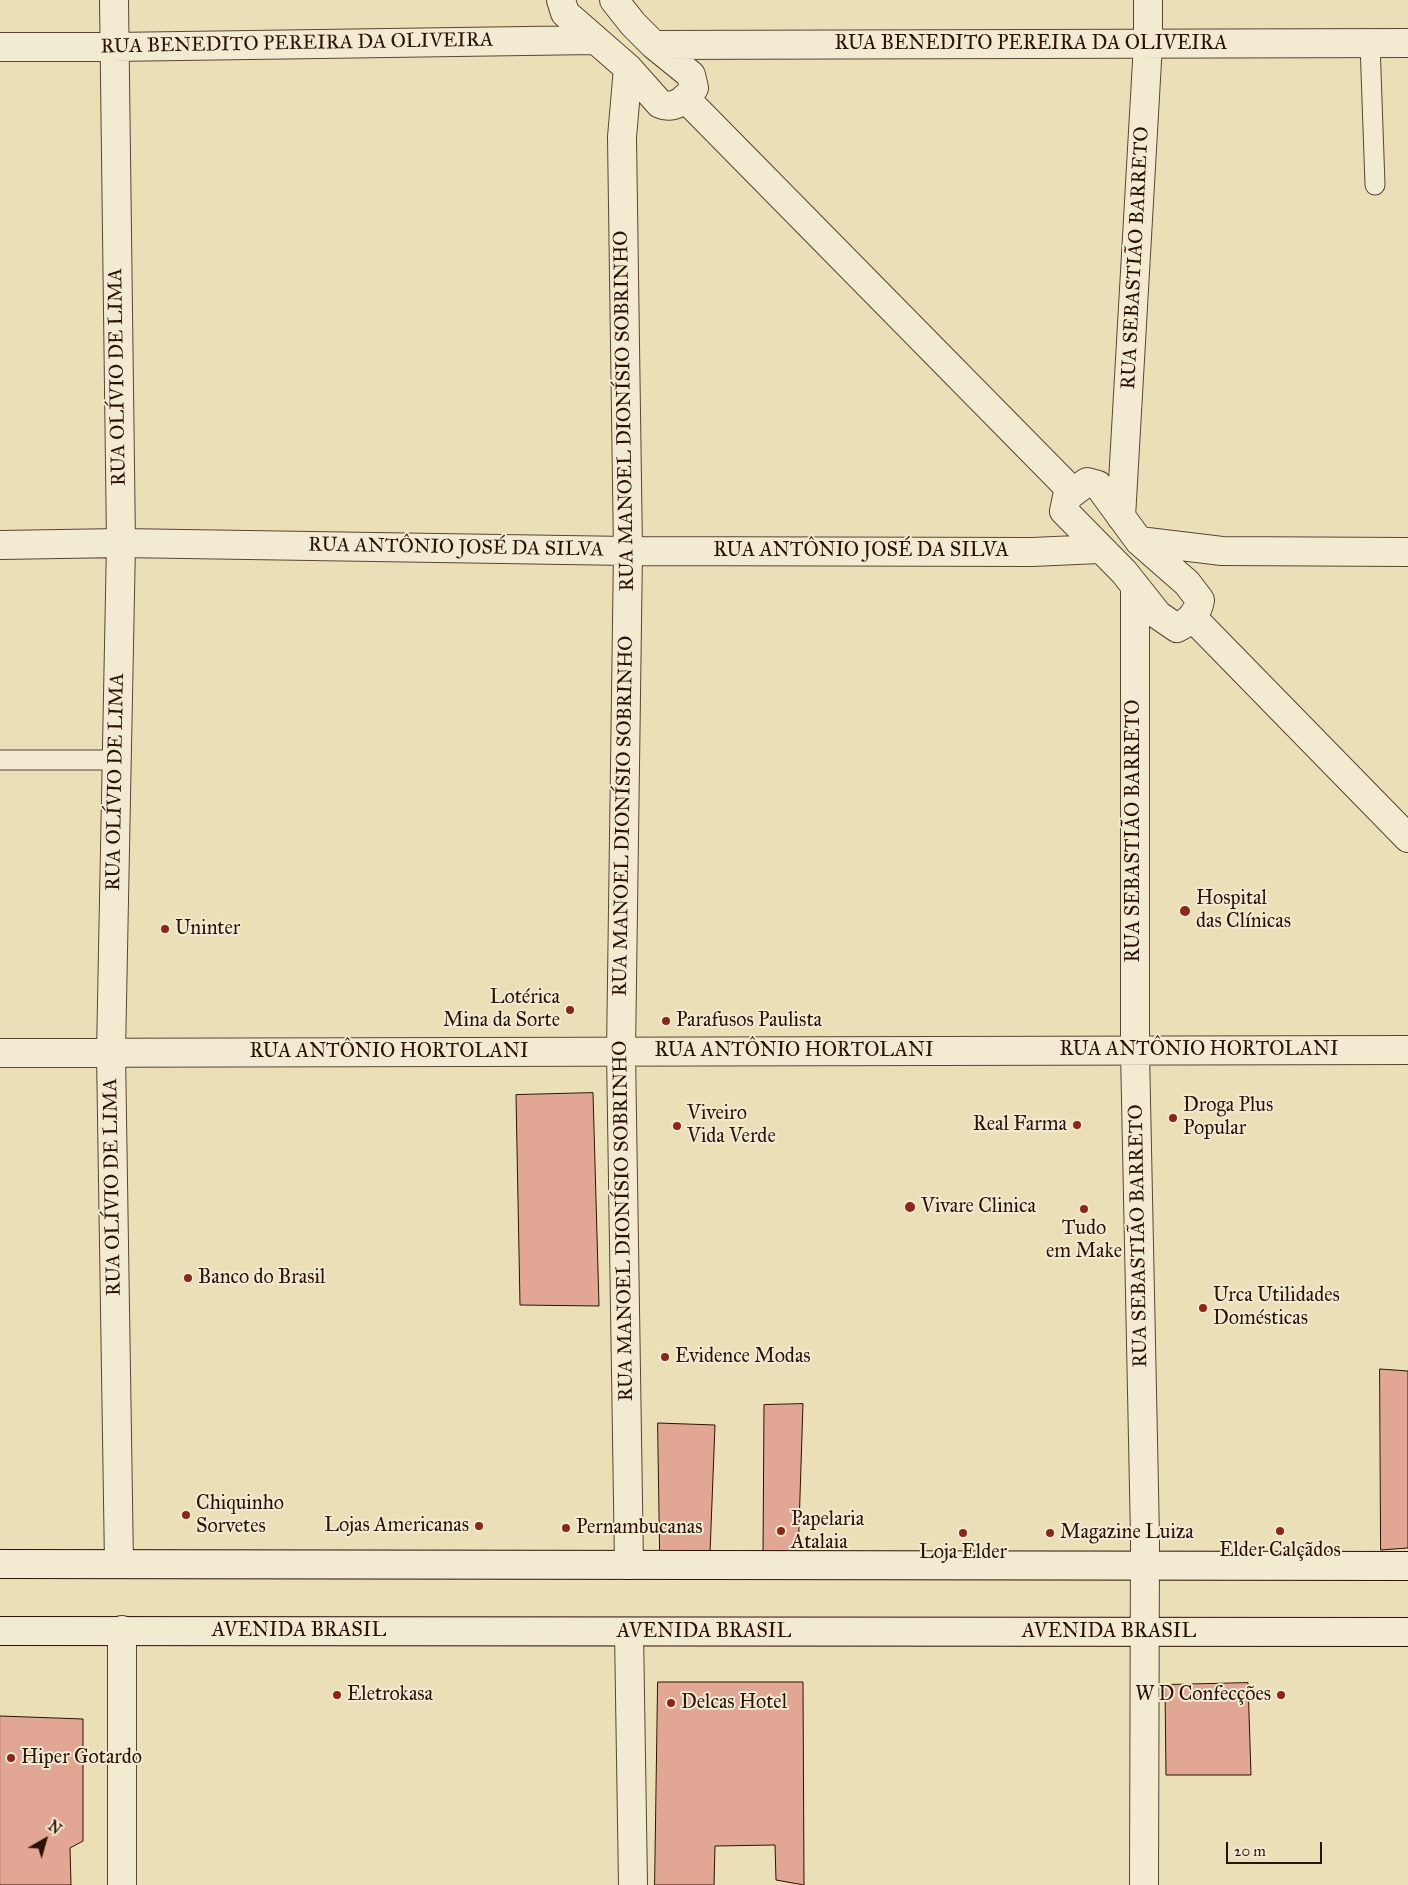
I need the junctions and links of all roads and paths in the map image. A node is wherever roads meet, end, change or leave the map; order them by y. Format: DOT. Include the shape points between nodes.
graph roads {
  1 [pos="114,0"];
  2 [pos="561,0"];
  3 [pos="1148,0"];
  4 [pos="621,4"];
  5 [pos="594,40"];
  6 [pos="1370,43"];
  7 [pos="1408,43"];
  8 [pos="1148,44"];
  9 [pos="654,45"];
  10 [pos="0,47"];
  11 [pos="113,47"];
  12 [pos="628,68"];
  13 [pos="685,98"];
  14 [pos="1375,185"];
  15 [pos="1078,496"];
  16 [pos="1121,517"];
  17 [pos="1139,540"];
  18 [pos="120,543"];
  19 [pos="0,545"];
  20 [pos="1099,548"];
  21 [pos="628,551"];
  22 [pos="1408,552"];
  23 [pos="1134,586"];
  24 [pos="1192,617"];
  25 [pos="0,760"];
  26 [pos="116,760"];
  27 [pos="1408,838"];
  28 [pos="1135,1050"];
  29 [pos="1408,1050"];
  30 [pos="621,1052"];
  31 [pos="0,1053"];
  32 [pos="111,1053"];
  33 [pos="0,1564"];
  34 [pos="119,1564"];
  35 [pos="628,1565"];
  36 [pos="1145,1566"];
  37 [pos="1408,1566"];
  38 [pos="122,1630"];
  39 [pos="0,1631"];
  40 [pos="629,1632"];
  41 [pos="1408,1632"];
  42 [pos="1145,1633"];
  43 [pos="122,1885"];
  44 [pos="633,1885"];
  45 [pos="1144,1885"];
  1 -- 11 [label="street, RUA OLÍVIO DE LIMA"];
  2 -- 5 [label="street" via="565,13"];
  3 -- 8 [label="street, RUA SEBASTIÃO BARRETO"];
  4 -- 9 [label="street"];
  5 -- 11 [label="street, RUA BENEDITO PEREIRA DA OLIVEIRA"];
  5 -- 12 [label="street"];
  6 -- 7 [label="street, RUA BENEDITO PEREIRA DA OLIVEIRA"];
  6 -- 8 [label="street, RUA BENEDITO PEREIRA DA OLIVEIRA"];
  6 -- 14 [label="lane"];
  8 -- 9 [label="street, RUA BENEDITO PEREIRA DA OLIVEIRA"];
  8 -- 16 [label="street, RUA SEBASTIÃO BARRETO"];
  9 -- 13 [label="street" via="691,75 694,88"];
  10 -- 11 [label="street, RUA BENEDITO PEREIRA DA OLIVEIRA"];
  11 -- 18 [label="street, RUA OLÍVIO DE LIMA"];
  12 -- 13 [label="street" via="660,104 675,105"];
  12 -- 21 [label="street, RUA MANOEL DIONÍSIO SOBRINHO" via="622,137"];
  13 -- 15 [label="street"];
  15 -- 16 [label="street"];
  15 -- 20 [label="street"];
  16 -- 17 [label="street"];
  17 -- 22 [label="street" via="1222,551"];
  17 -- 24 [label="street" via="1187,583 1200,600 1199,608"];
  18 -- 19 [label="street, RUA ANTÔNIO JOSÉ DA SILVA"];
  18 -- 21 [label="street, RUA ANTÔNIO JOSÉ DA SILVA"];
  18 -- 26 [label="street, RUA OLÍVIO DE LIMA"];
  20 -- 21 [label="street, RUA ANTÔNIO JOSÉ DA SILVA" via="1032,552"];
  20 -- 23 [label="street"];
  21 -- 30 [label="street, RUA MANOEL DIONÍSIO SOBRINHO"];
  23 -- 24 [label="street" via="1158,615 1173,627 1177,628"];
  23 -- 28 [label="street, RUA SEBASTIÃO BARRETO"];
  24 -- 27 [label="street"];
  25 -- 26 [label="lane"];
  26 -- 32 [label="street, RUA OLÍVIO DE LIMA"];
  28 -- 29 [label="street, RUA ANTÔNIO HORTOLANI"];
  28 -- 30 [label="street, RUA ANTÔNIO HORTOLANI"];
  28 -- 36 [label="street, RUA SEBASTIÃO BARRETO"];
  30 -- 32 [label="street, RUA ANTÔNIO HORTOLANI"];
  30 -- 35 [label="street, RUA MANOEL DIONÍSIO SOBRINHO"];
  31 -- 32 [label="street, RUA ANTÔNIO HORTOLANI"];
  32 -- 34 [label="street, RUA OLÍVIO DE LIMA"];
  33 -- 34 [label="street"];
  34 -- 35 [label="street"];
  35 -- 36 [label="street"];
  36 -- 37 [label="street"];
  36 -- 42 [label="street, RUA SEBASTIÃO BARRETO"];
  38 -- 39 [label="street, AVENIDA BRASIL"];
  38 -- 40 [label="street, AVENIDA BRASIL"];
  38 -- 43 [label="street"];
  40 -- 42 [label="street, AVENIDA BRASIL"];
  40 -- 44 [label="street"];
  41 -- 42 [label="street, AVENIDA BRASIL"];
  42 -- 45 [label="street, RUA SEBASTIÃO BARRETO"];
}
